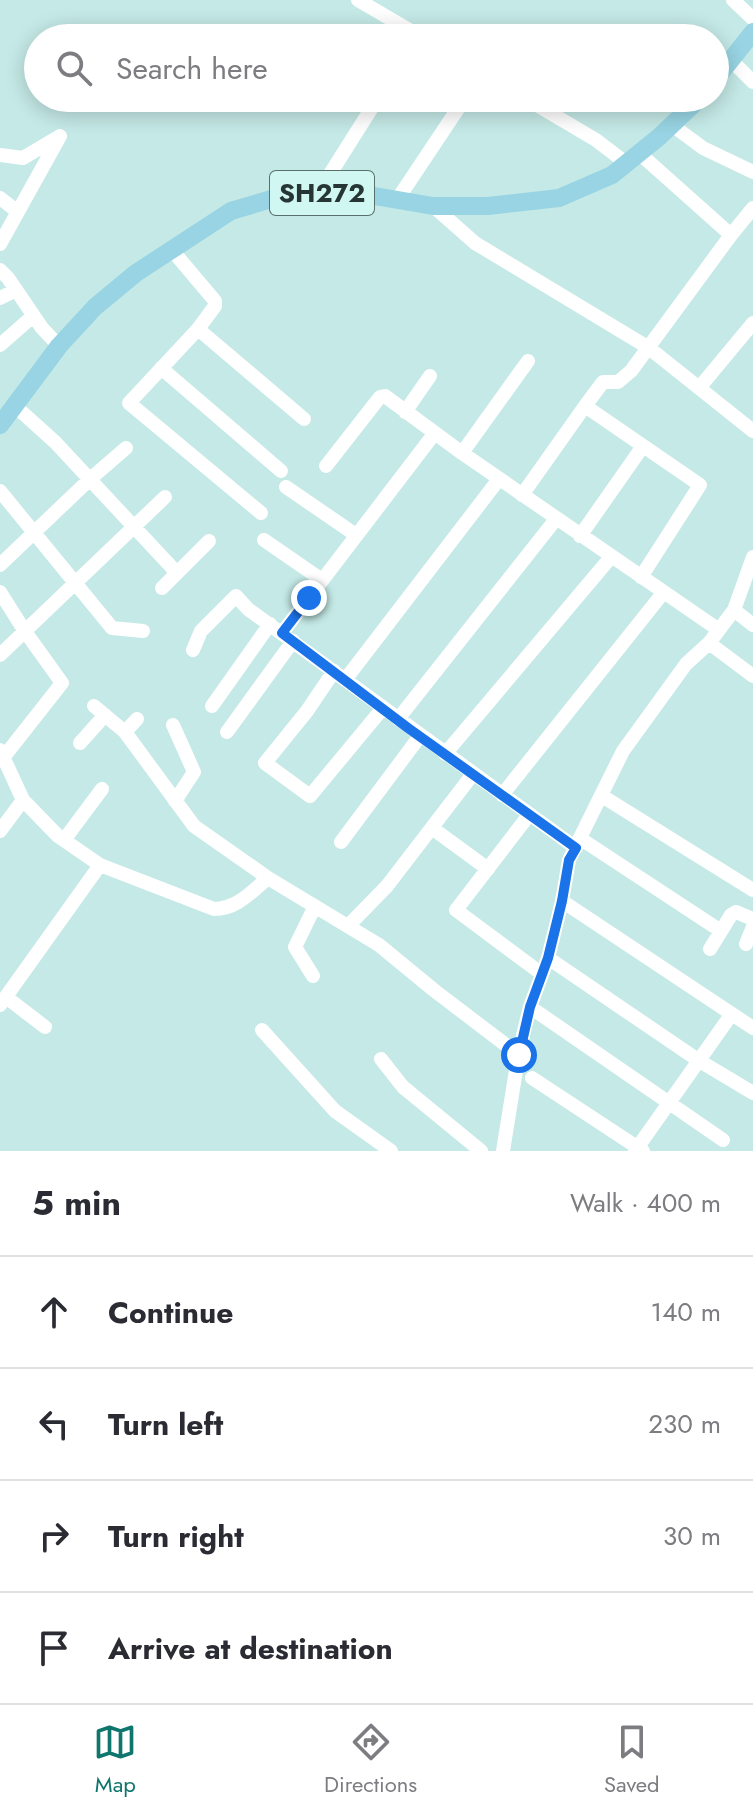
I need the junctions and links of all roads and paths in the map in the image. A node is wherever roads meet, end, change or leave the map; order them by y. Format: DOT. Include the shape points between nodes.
graph roads {
  1 [pos="358,0"];
  2 [pos="733,0"];
  3 [pos="376,4"];
  4 [pos="753,19"];
  5 [pos="403,24"];
  6 [pos="753,32"];
  7 [pos="731,60"];
  8 [pos="729,62"];
  9 [pos="753,82"];
  10 [pos="369,112"];
  11 [pos="456,112"];
  12 [pos="549,112"];
  13 [pos="685,112"];
  14 [pos="672,125"];
  15 [pos="0,155"];
  16 [pos="633,158"];
  17 [pos="753,172"];
  18 [pos="318,193"];
  19 [pos="0,198"];
  20 [pos="397,200"];
  21 [pos="433,206"];
  22 [pos="753,208"];
  23 [pos="18,212"];
  24 [pos="731,235"];
  25 [pos="0,244"];
  26 [pos="172,250"];
  27 [pos="0,270"];
  28 [pos="16,290"];
  29 [pos="0,298"];
  30 [pos="33,316"];
  31 [pos="753,323"];
  32 [pos="198,329"];
  33 [pos="0,345"];
  34 [pos="59,346"];
  35 [pos="649,348"];
  36 [pos="528,361"];
  37 [pos="161,368"];
  38 [pos="430,376"];
  39 [pos="699,388"];
  40 [pos="15,406"];
  41 [pos="585,406"];
  42 [pos="405,412"];
  43 [pos="304,419"];
  44 [pos="0,425"];
  45 [pos="753,431"];
  46 [pos="434,434"];
  47 [pos="643,446"];
  48 [pos="126,448"];
  49 [pos="462,453"];
  50 [pos="326,466"];
  51 [pos="281,471"];
  52 [pos="499,479"];
  53 [pos="89,480"];
  54 [pos="286,487"];
  55 [pos="0,491"];
  56 [pos="522,495"];
  57 [pos="165,497"];
  58 [pos="261,513"];
  59 [pos="556,519"];
  60 [pos="135,526"];
  61 [pos="34,532"];
  62 [pos="356,535"];
  63 [pos="580,536"];
  64 [pos="264,540"];
  65 [pos="209,541"];
  66 [pos="611,557"];
  67 [pos="753,557"];
  68 [pos="0,565"];
  69 [pos="177,573"];
  70 [pos="641,577"];
  71 [pos="322,580"];
  72 [pos="75,584"];
  73 [pos="162,588"];
  74 [pos="0,592"];
  75 [pos="663,593"];
  76 [pos="734,610"];
  77 [pos="753,625"];
  78 [pos="24,630"];
  79 [pos="719,630"];
  80 [pos="143,631"];
  81 [pos="282,633"];
  82 [pos="709,643"];
  83 [pos="193,650"];
  84 [pos="0,655"];
  85 [pos="244,661"];
  86 [pos="339,676"];
  87 [pos="753,676"];
  88 [pos="266,678"];
  89 [pos="212,706"];
  90 [pos="383,708"];
  91 [pos="137,719"];
  92 [pos="398,719"];
  93 [pos="173,725"];
  94 [pos="125,732"];
  95 [pos="227,732"];
  96 [pos="420,736"];
  97 [pos="80,743"];
  98 [pos="445,754"];
  99 [pos="3,764"];
  100 [pos="473,774"];
  101 [pos="102,789"];
  102 [pos="502,795"];
  103 [pos="602,796"];
  104 [pos="23,800"];
  105 [pos="175,801"];
  106 [pos="529,815"];
  107 [pos="432,828"];
  108 [pos="0,831"];
  109 [pos="64,840"];
  110 [pos="341,842"];
  111 [pos="578,843"];
  112 [pos="100,865"];
  113 [pos="488,869"];
  114 [pos="268,878"];
  115 [pos="753,890"];
  116 [pos="562,901"];
  117 [pos="315,906"];
  118 [pos="753,919"];
  119 [pos="348,926"];
  120 [pos="753,927"];
  121 [pos="721,931"];
  122 [pos="746,944"];
  123 [pos="710,949"];
  124 [pos="548,958"];
  125 [pos="542,974"];
  126 [pos="313,976"];
  127 [pos="3,1001"];
  128 [pos="530,1007"];
  129 [pos="731,1015"];
  130 [pos="45,1027"];
  131 [pos="753,1028"];
  132 [pos="262,1030"];
  133 [pos="519,1055"];
  134 [pos="381,1059"];
  135 [pos="698,1060"];
  136 [pos="532,1078"];
  137 [pos="753,1093"];
  138 [pos="669,1103"];
  139 [pos="723,1140"];
  140 [pos="638,1150"];
  141 [pos="391,1151"];
  142 [pos="481,1151"];
  143 [pos="503,1151"];
  1 -- 3 [label="street"];
  2 -- 4 [label="street"];
  3 -- 5 [label="street"];
  6 -- 7 [label="main road"];
  7 -- 8 [label="main road"];
  7 -- 9 [label="street"];
  10 -- 18 [label="street"];
  11 -- 20 [label="street"];
  12 -- 16 [label="street"];
  13 -- 14 [label="main road, SH272"];
  14 -- 16 [label="main road, SH272"];
  14 -- 17 [label="street" via="703,148"];
  15 -- 23 [label="street" via="23,158 60,136"];
  16 -- 21 [label="main road, SH272" via="612,175 559,198"];
  16 -- 24 [label="street"];
  18 -- 20 [label="main road, SH272"];
  18 -- 26 [label="main road, SH272" via="295,192 231,211"];
  19 -- 23 [label="street"];
  20 -- 21 [label="main road, SH272"];
  21 -- 35 [label="street" via="475,243"];
  22 -- 24 [label="street"];
  23 -- 25 [label="street"];
  24 -- 35 [label="street"];
  26 -- 32 [label="street" via="215,301"];
  26 -- 34 [label="main road, SH272" via="95,307"];
  27 -- 28 [label="street"];
  28 -- 29 [label="street"];
  28 -- 30 [label="street"];
  30 -- 33 [label="street"];
  30 -- 34 [label="street"];
  31 -- 39 [label="street"];
  32 -- 37 [label="street"];
  32 -- 43 [label="street"];
  34 -- 40 [label="main road, SH272"];
  35 -- 39 [label="street"];
  35 -- 41 [label="street" via="618,382 603,382"];
  36 -- 49 [label="street"];
  37 -- 51 [label="street"];
  37 -- 58 [label="street" via="129,403"];
  38 -- 42 [label="street"];
  39 -- 45 [label="street"];
  40 -- 44 [label="main road, SH272"];
  40 -- 53 [label="street"];
  41 -- 47 [label="street"];
  41 -- 56 [label="street"];
  42 -- 46 [label="street"];
  42 -- 50 [label="street" via="380,397"];
  46 -- 49 [label="street"];
  46 -- 62 [label="street"];
  47 -- 63 [label="street"];
  47 -- 70 [label="street" via="700,485"];
  48 -- 53 [label="street"];
  49 -- 52 [label="street"];
  52 -- 56 [label="street"];
  52 -- 86 [label="street"];
  53 -- 60 [label="street"];
  53 -- 61 [label="street"];
  54 -- 62 [label="street"];
  55 -- 61 [label="street"];
  56 -- 59 [label="street"];
  57 -- 60 [label="street"];
  59 -- 63 [label="street"];
  59 -- 92 [label="street"];
  60 -- 69 [label="street"];
  60 -- 72 [label="street"];
  61 -- 68 [label="street"];
  61 -- 72 [label="street"];
  62 -- 71 [label="street"];
  63 -- 66 [label="street"];
  64 -- 71 [label="street"];
  65 -- 69 [label="street"];
  66 -- 70 [label="street"];
  66 -- 98 [label="street"];
  67 -- 76 [label="street"];
  69 -- 73 [label="street"];
  70 -- 75 [label="street"];
  71 -- 81 [label="street"];
  72 -- 78 [label="street"];
  72 -- 80 [label="street" via="112,628"];
  74 -- 78 [label="street"];
  75 -- 79 [label="street"];
  75 -- 102 [label="street"];
  76 -- 77 [label="street"];
  76 -- 79 [label="street"];
  78 -- 84 [label="street"];
  78 -- 99 [label="street" via="62,683"];
  79 -- 82 [label="street"];
  81 -- 83 [label="street" via="236,596 201,631"];
  81 -- 85 [label="street"];
  81 -- 86 [label="street"];
  81 -- 88 [label="street"];
  82 -- 87 [label="street"];
  82 -- 103 [label="street" via="686,664 623,751"];
  85 -- 88 [label="street"];
  85 -- 89 [label="street"];
  86 -- 90 [label="street"];
  86 -- 90 [label="street" via="265,763 310,796"];
  88 -- 95 [label="street"];
  90 -- 92 [label="street"];
  91 -- 94 [label="street"];
  92 -- 96 [label="street"];
  93 -- 105 [label="street" via="194,772"];
  94 -- 97 [label="street" via="99,710"];
  94 -- 105 [label="street"];
  96 -- 98 [label="street"];
  96 -- 110 [label="street"];
  98 -- 100 [label="street"];
  99 -- 104 [label="street"];
  100 -- 102 [label="street"];
  100 -- 107 [label="street"];
  101 -- 109 [label="street"];
  102 -- 106 [label="street"];
  103 -- 111 [label="street"];
  103 -- 115 [label="street"];
  104 -- 108 [label="street"];
  104 -- 109 [label="street"];
  105 -- 114 [label="street" via="194,826"];
  106 -- 111 [label="street"];
  106 -- 113 [label="street"];
  107 -- 113 [label="street"];
  107 -- 119 [label="street"];
  109 -- 112 [label="street"];
  111 -- 116 [label="street" via="569,860"];
  111 -- 121 [label="street"];
  112 -- 114 [label="street" via="214,909 234,905"];
  112 -- 127 [label="street"];
  113 -- 125 [label="street" via="456,910"];
  114 -- 117 [label="street"];
  116 -- 124 [label="street"];
  116 -- 129 [label="street"];
  117 -- 119 [label="street"];
  117 -- 126 [label="street" via="295,947"];
  118 -- 121 [label="street" via="736,912"];
  119 -- 133 [label="street"];
  120 -- 122 [label="street"];
  121 -- 123 [label="street"];
  124 -- 125 [label="street"];
  124 -- 135 [label="street"];
  125 -- 128 [label="street"];
  127 -- 130 [label="street"];
  128 -- 133 [label="street"];
  128 -- 138 [label="street"];
  129 -- 131 [label="street"];
  129 -- 135 [label="street"];
  132 -- 141 [label="street" via="335,1111"];
  133 -- 143 [label="street"];
  134 -- 142 [label="street" via="403,1087"];
  135 -- 137 [label="street"];
  135 -- 138 [label="street"];
  136 -- 140 [label="street"];
  138 -- 139 [label="street"];
  138 -- 140 [label="street"];
}
